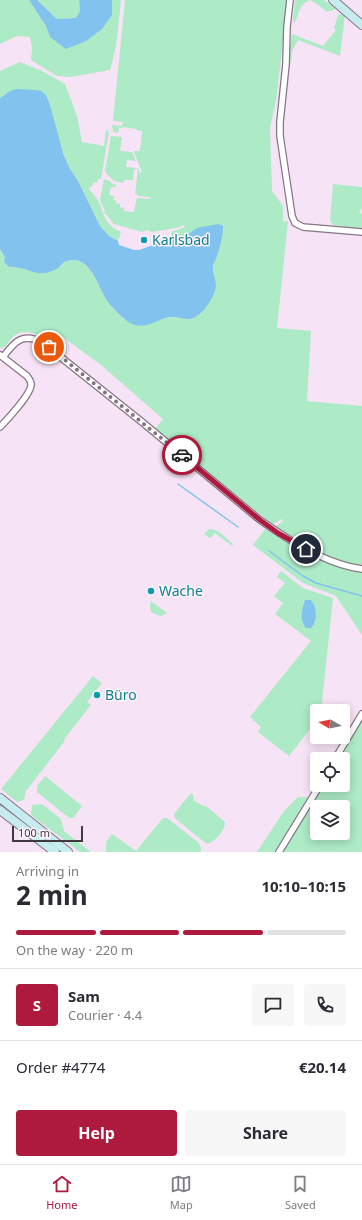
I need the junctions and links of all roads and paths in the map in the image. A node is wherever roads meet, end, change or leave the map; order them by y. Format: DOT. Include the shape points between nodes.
graph roads {
  1 [pos="290,0"];
  2 [pos="333,0"];
  3 [pos="362,25"];
  4 [pos="362,232"];
  5 [pos="2,356"];
  6 [pos="0,427"];
  7 [pos="362,569"];
  8 [pos="362,714"];
  9 [pos="339,752"];
  10 [pos="316,792"];
  11 [pos="0,798"];
  12 [pos="0,810"];
  13 [pos="55,852"];
  14 [pos="68,852"];
  15 [pos="279,852"];
  1 -- 4 [label="street" via="280,129 294,223 304,227"];
  2 -- 3 [label="main road"];
  5 -- 6 [label="street" via="27,376 32,385 27,395"];
  5 -- 7 [label="street" via="22,338 29,337 43,343 278,533 333,561"];
  8 -- 9 [label="street"];
  10 -- 15 [label="street"];
  11 -- 14 [label="main road"];
  12 -- 13 [label="main road"];
}
